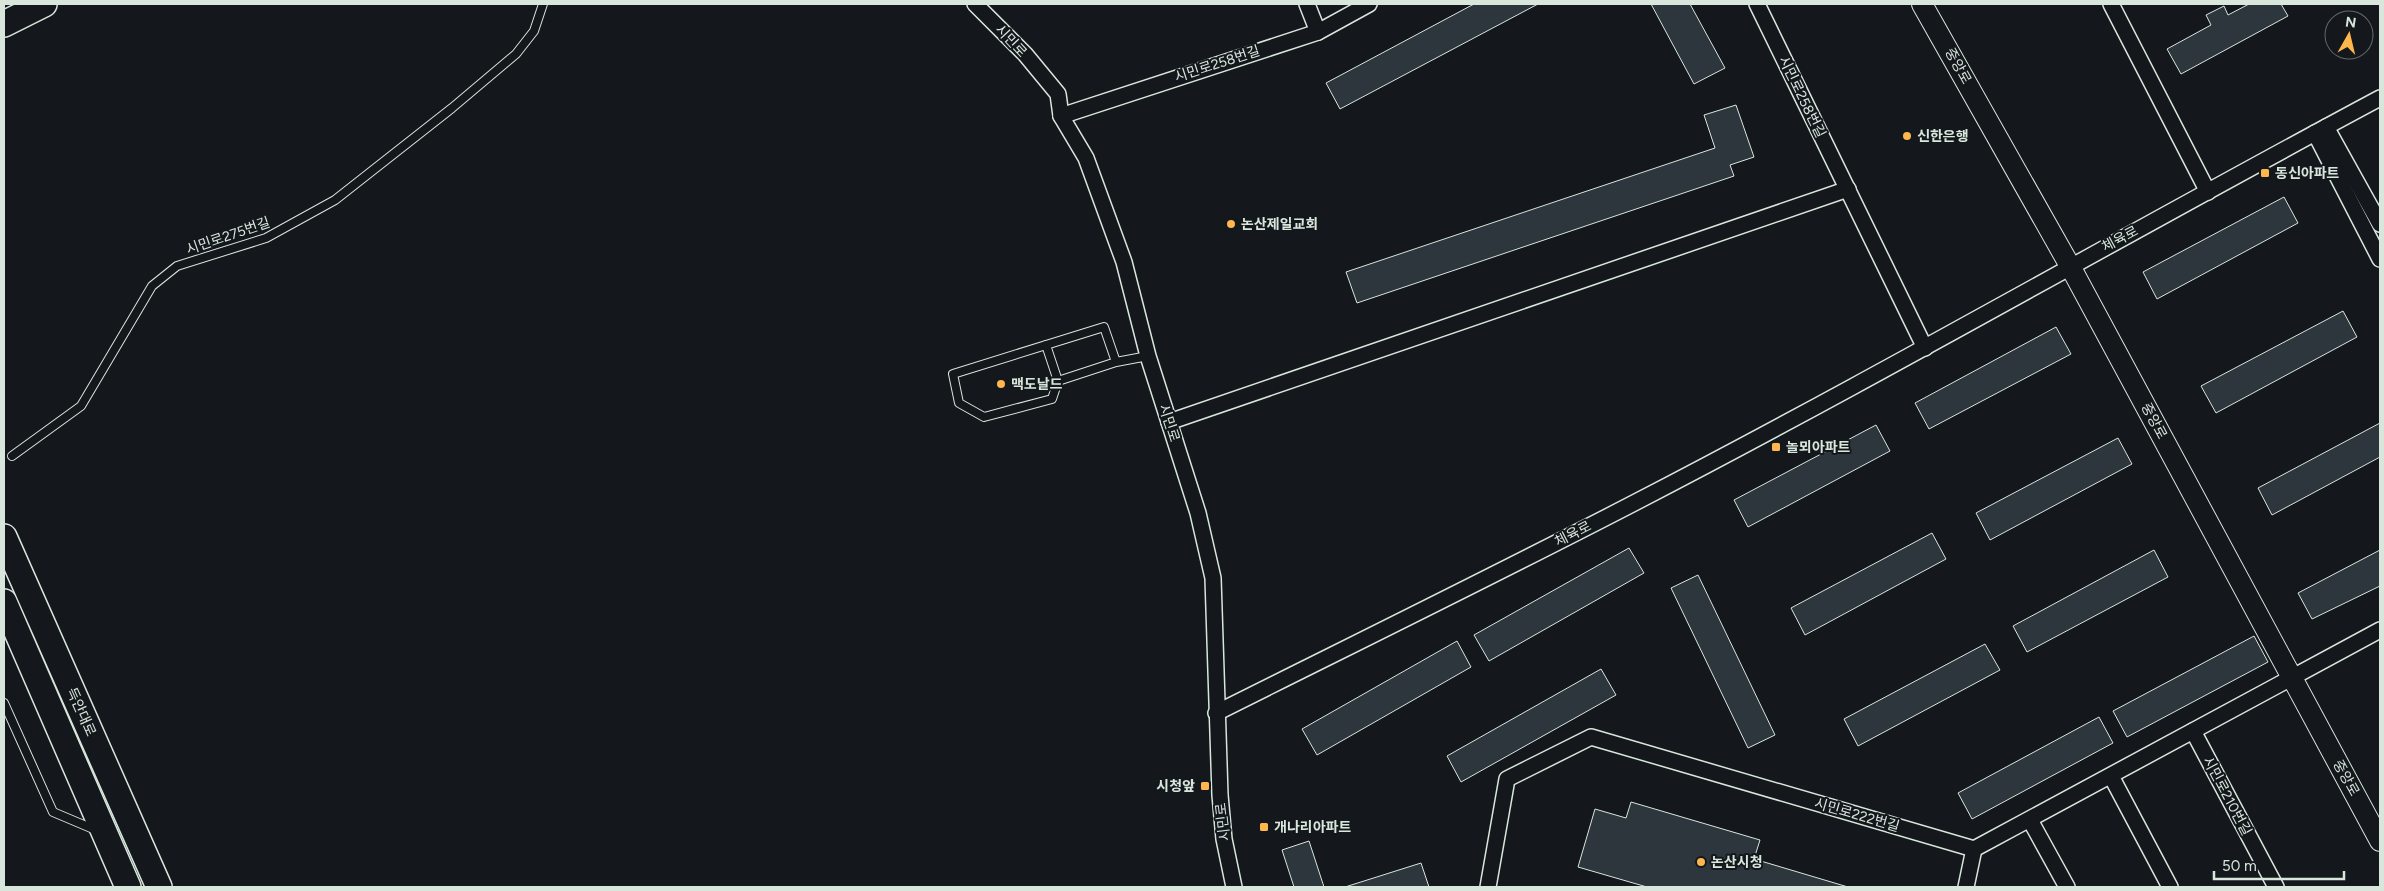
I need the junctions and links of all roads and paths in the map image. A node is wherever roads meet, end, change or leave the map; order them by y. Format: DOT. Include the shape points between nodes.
graph roads {
  1 [pos="44,4"];
  2 [pos="543,4"];
  3 [pos="975,4"];
  4 [pos="1307,4"];
  5 [pos="1369,4"];
  6 [pos="1757,4"];
  7 [pos="1922,4"];
  8 [pos="2111,4"];
  9 [pos="4,24"];
  10 [pos="1318,32"];
  11 [pos="2380,98"];
  12 [pos="1061,116"];
  13 [pos="2320,130"];
  14 [pos="1848,189"];
  15 [pos="2208,192"];
  16 [pos="2380,224"];
  17 [pos="2380,259"];
  18 [pos="2070,266"];
  19 [pos="1046,345"];
  20 [pos="1926,348"];
  21 [pos="1148,356"];
  22 [pos="1116,362"];
  23 [pos="1058,381"];
  24 [pos="1169,422"];
  25 [pos="12,456"];
  26 [pos="4,537"];
  27 [pos="4,602"];
  28 [pos="2380,630"];
  29 [pos="2291,678"];
  30 [pos="4,703"];
  31 [pos="1216,713"];
  32 [pos="2193,731"];
  33 [pos="2111,776"];
  34 [pos="2030,820"];
  35 [pos="105,834"];
  36 [pos="2380,841"];
  37 [pos="1974,849"];
  38 [pos="128,887"];
  39 [pos="159,887"];
  40 [pos="1234,887"];
  41 [pos="1488,887"];
  42 [pos="1966,887"];
  43 [pos="2067,887"];
  44 [pos="2170,887"];
  45 [pos="2276,887"];
  1 -- 9 [label="main road"];
  2 -- 25 [label="lane, 시민로275번길" via="534,31 516,54 335,200 266,238 177,266 152,286 81,406"];
  3 -- 12 [label="street, 시민로" via="1058,94"];
  4 -- 10 [label="street"];
  5 -- 10 [label="street, 시민로258번길"];
  6 -- 14 [label="street, 시민로258번길"];
  7 -- 18 [label="street, 중앙로"];
  8 -- 15 [label="street"];
  10 -- 12 [label="street, 시민로258번길"];
  11 -- 13 [label="street, 체육로"];
  12 -- 21 [label="street, 시민로" via="1086,158 1124,262"];
  13 -- 15 [label="street, 체육로"];
  13 -- 16 [label="street"];
  13 -- 17 [label="street"];
  14 -- 20 [label="street"];
  14 -- 24 [label="street"];
  15 -- 18 [label="street, 체육로"];
  18 -- 20 [label="street, 체육로"];
  18 -- 29 [label="street, 중앙로"];
  19 -- 22 [label="lane" via="1104,327"];
  19 -- 23 [label="lane"];
  19 -- 23 [label="lane" via="953,374 959,403 984,417 1052,399"];
  20 -- 31 [label="street, 체육로" via="1636,502"];
  21 -- 22 [label="lane"];
  21 -- 24 [label="street, 시민로"];
  22 -- 23 [label="lane"];
  24 -- 31 [label="street, 시민로" via="1198,514 1213,578 1217,636"];
  26 -- 39 [label="main road, 득안대로"];
  27 -- 35 [label="main road, 득안대로"];
  28 -- 29 [label="street"];
  29 -- 32 [label="street"];
  29 -- 36 [label="street, 중앙로"];
  30 -- 35 [label="lane" via="53,812"];
  31 -- 40 [label="street, 시민로" via="1224,839"];
  32 -- 33 [label="street"];
  32 -- 45 [label="street, 시민로210번길"];
  33 -- 34 [label="street"];
  33 -- 44 [label="street"];
  34 -- 37 [label="street"];
  34 -- 43 [label="street"];
  35 -- 38 [label="main road, 득안대로"];
  37 -- 41 [label="street, 시민로222번길" via="1591,737 1507,779"];
  37 -- 42 [label="street"];
}
